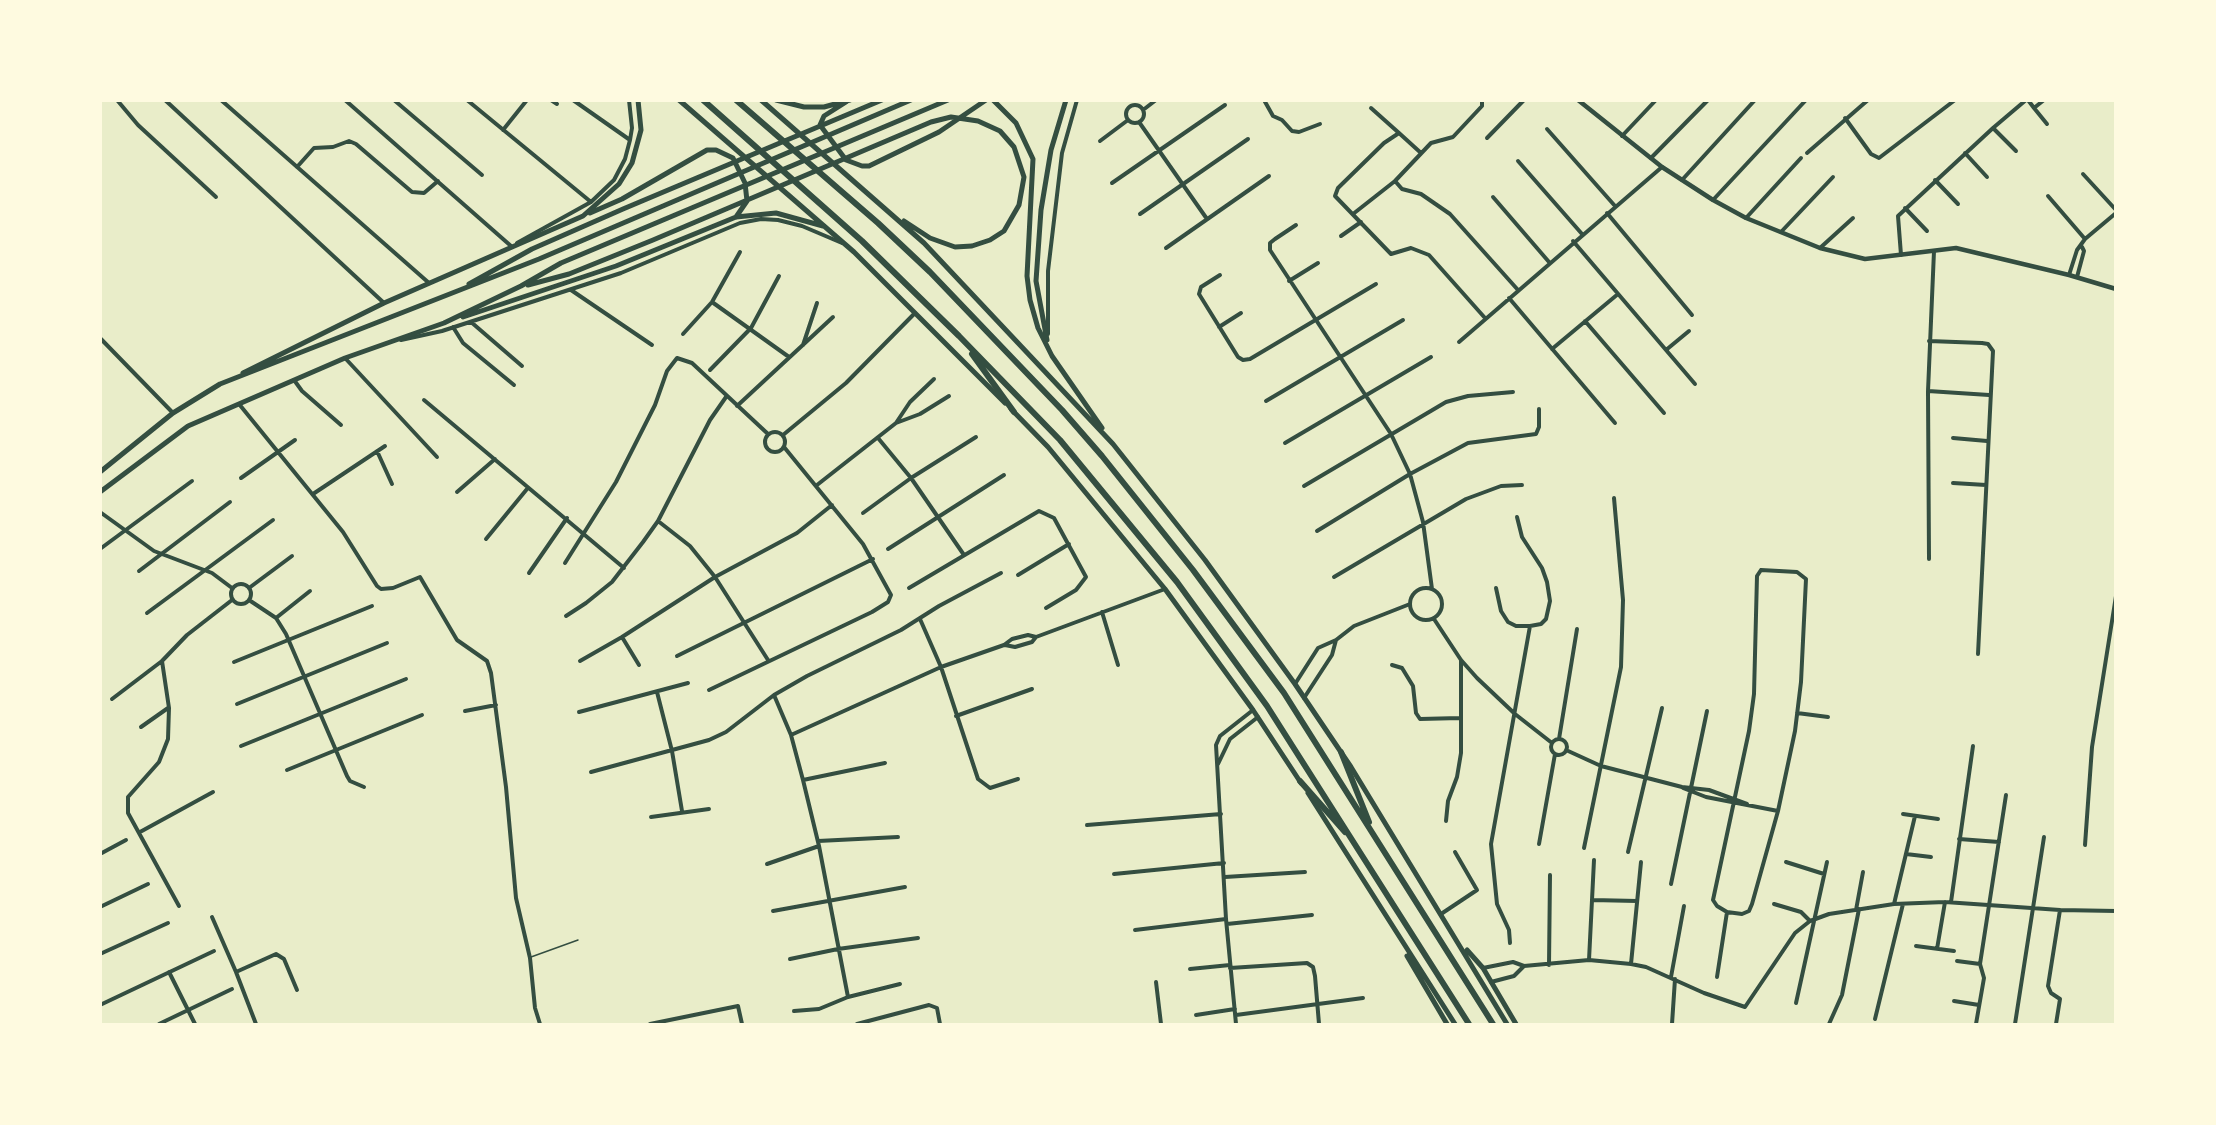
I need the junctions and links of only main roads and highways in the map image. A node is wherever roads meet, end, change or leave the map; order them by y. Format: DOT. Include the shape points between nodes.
graph roads {
  1 [pos="638,100"];
  2 [pos="679,100"];
  3 [pos="703,100"];
  4 [pos="736,100"];
  5 [pos="761,100"];
  6 [pos="776,100"];
  7 [pos="882,100"];
  8 [pos="948,100"];
  9 [pos="987,100"];
  10 [pos="993,100"];
  11 [pos="1066,100"];
  12 [pos="848,101"];
  13 [pos="910,101"];
  14 [pos="892,214"];
  15 [pos="583,216"];
  16 [pos="736,217"];
  17 [pos="825,227"];
  18 [pos="521,286"];
  19 [pos="449,295"];
  20 [pos="444,323"];
  21 [pos="959,336"];
  22 [pos="1052,356"];
  23 [pos="220,384"];
  24 [pos="1014,412"];
  25 [pos="1113,444"];
  26 [pos="100,472"];
  27 [pos="100,492"];
  28 [pos="1341,753"];
  29 [pos="1300,781"];
  30 [pos="1376,839"];
  31 [pos="1360,849"];
  32 [pos="1397,935"];
  33 [pos="1458,940"];
  34 [pos="1447,1024"];
  35 [pos="1455,1024"];
  36 [pos="1469,1024"];
  37 [pos="1493,1024"];
  38 [pos="1507,1024"];
  39 [pos="1516,1024"];
  1 -- 15 [label="main road" via="641,130 632,163 619,184"];
  2 -- 17 [label="main road"];
  3 -- 21 [label="main road" via="862,241"];
  4 -- 30 [label="main road" via="930,272 1096,448 1284,693"];
  5 -- 14 [label="main road"];
  6 -- 12 [label="main road" via="804,107"];
  7 -- 19 [label="main road" via="532,249"];
  8 -- 18 [label="main road" via="561,263"];
  9 -- 12 [label="main road" via="939,132 869,166 846,160 820,125 824,116"];
  10 -- 22 [label="main road" via="1016,123 1033,159 1027,276 1038,328"];
  11 -- 22 [label="main road" via="1051,150 1041,210 1036,281"];
  13 -- 19 [label="main road"];
  14 -- 18 [label="main road" via="930,238 955,247 990,240 1004,231 1019,205 1023,177 1014,147 1000,131 978,121 951,117 931,122 569,274"];
  14 -- 25 [label="main road"];
  15 -- 16 [label="main road" via="622,200 707,150 716,150 733,158 745,183 747,201"];
  15 -- 23 [label="main road" via="384,303"];
  16 -- 17 [label="main road" via="776,213"];
  16 -- 20 [label="main road" via="616,266"];
  17 -- 24 [label="main road"];
  18 -- 20 [label="main road"];
  19 -- 23 [label="main road"];
  20 -- 27 [label="main road" via="294,379 175,434"];
  21 -- 24 [label="main road"];
  21 -- 31 [label="main road" via="1060,441 1177,582 1267,706"];
  22 -- 25 [label="main road"];
  23 -- 26 [label="main road" via="173,413"];
  24 -- 29 [label="main road" via="1048,447 1165,589"];
  25 -- 28 [label="main road" via="1205,560"];
  28 -- 30 [label="main road"];
  28 -- 33 [label="main road"];
  29 -- 31 [label="main road"];
  29 -- 32 [label="main road"];
  30 -- 37 [label="main road"];
  31 -- 36 [label="main road"];
  32 -- 34 [label="main road"];
  32 -- 35 [label="main road"];
  33 -- 38 [label="main road"];
  33 -- 39 [label="main road" via="1483,968"];
}
